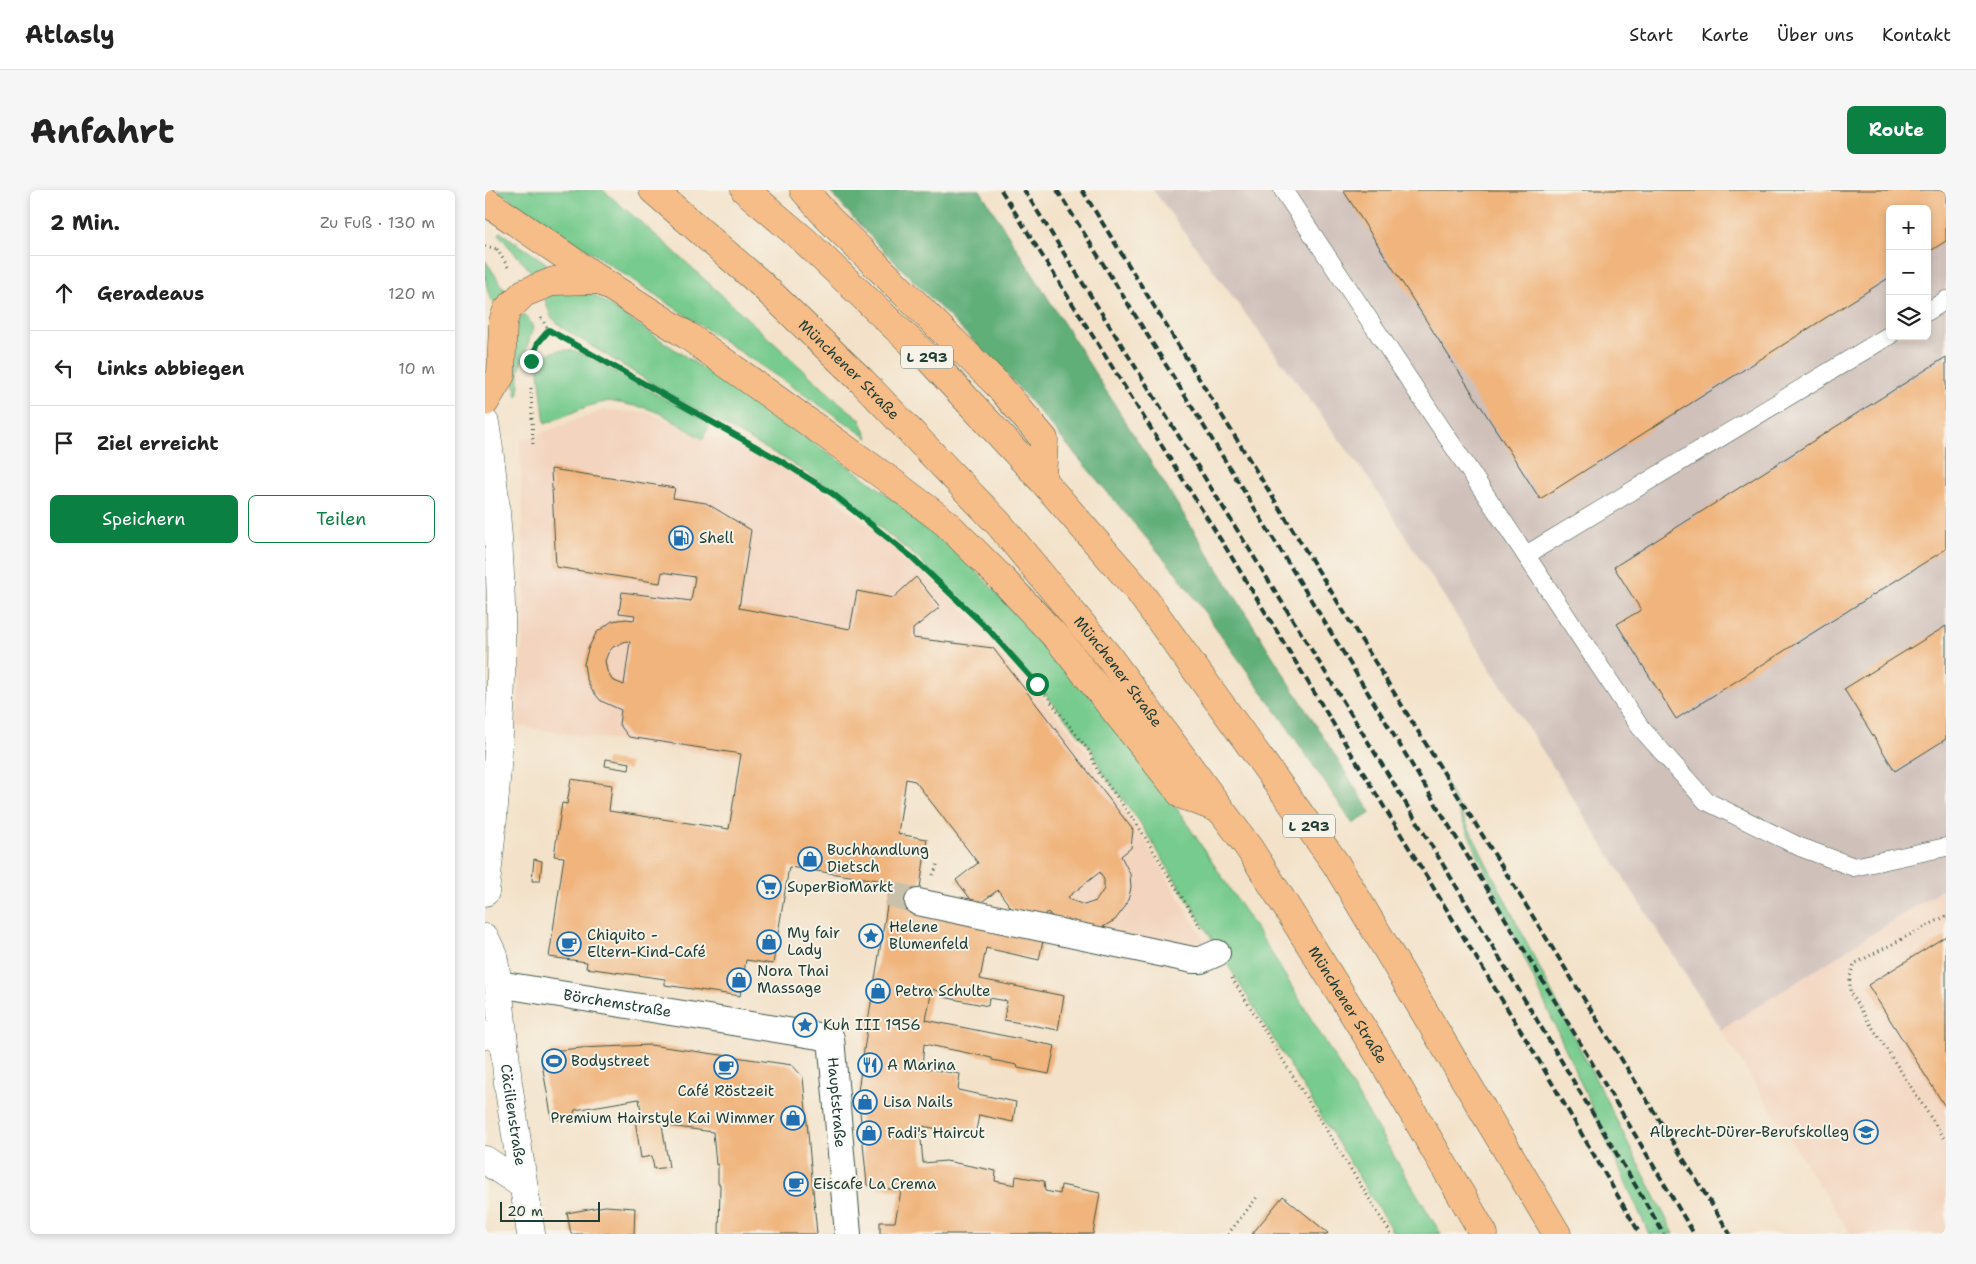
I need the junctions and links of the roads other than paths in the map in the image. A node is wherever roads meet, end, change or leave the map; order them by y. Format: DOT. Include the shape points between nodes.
graph roads {
  1 [pos="653,190"];
  2 [pos="745,190"];
  3 [pos="803,190"];
  4 [pos="1283,190"];
  5 [pos="485,201"];
  6 [pos="600,280"];
  7 [pos="1946,300"];
  8 [pos="1931,309"];
  9 [pos="1886,336"];
  10 [pos="485,402"];
  11 [pos="485,423"];
  12 [pos="1042,480"];
  13 [pos="1526,556"];
  14 [pos="1219,809"];
  15 [pos="1946,847"];
  16 [pos="485,892"];
  17 [pos="918,902"];
  18 [pos="485,938"];
  19 [pos="1217,953"];
  20 [pos="498,984"];
  21 [pos="737,1022"];
  22 [pos="494,1034"];
  23 [pos="485,1160"];
  24 [pos="523,1185"];
  25 [pos="531,1234"];
  26 [pos="848,1234"];
  27 [pos="1484,1234"];
  28 [pos="1557,1234"];
  1 -- 14 [label="highway, Münchener Straße" via="760,283 862,381 999,524 1108,656"];
  2 -- 12 [label="highway, L 293" via="805,241 929,360"];
  3 -- 12 [label="highway" via="998,385 1044,439"];
  4 -- 13 [label="lane"];
  5 -- 6 [label="highway"];
  6 -- 10 [label="highway" via="553,281 524,293 507,310 503,322 501,375"];
  6 -- 14 [label="highway" via="688,336 946,523 1058,639 1182,795"];
  7 -- 8 [label="lane"];
  9 -- 13 [label="lane"];
  11 -- 16 [label="street" via="497,521 502,652 492,838"];
  12 -- 28 [label="highway, L 293" via="1138,590 1336,864"];
  13 -- 15 [label="lane" via="1640,727 1706,802 1800,847 1854,867"];
  14 -- 27 [label="highway, Münchener Straße" via="1253,856 1370,1041"];
  17 -- 19 [label="street" via="1193,960"];
  18 -- 20 [label="street, Cäcilienstraße" via="493,956"];
  20 -- 21 [label="street, Börchemstraße"];
  20 -- 22 [label="street, Cäcilienstraße"];
  21 -- 26 [label="street, Hauptstraße" via="831,1038"];
  22 -- 24 [label="street, Cäcilienstraße" via="508,1083"];
  23 -- 24 [label="street"];
  24 -- 25 [label="street, Cäcilienstraße"];
}
